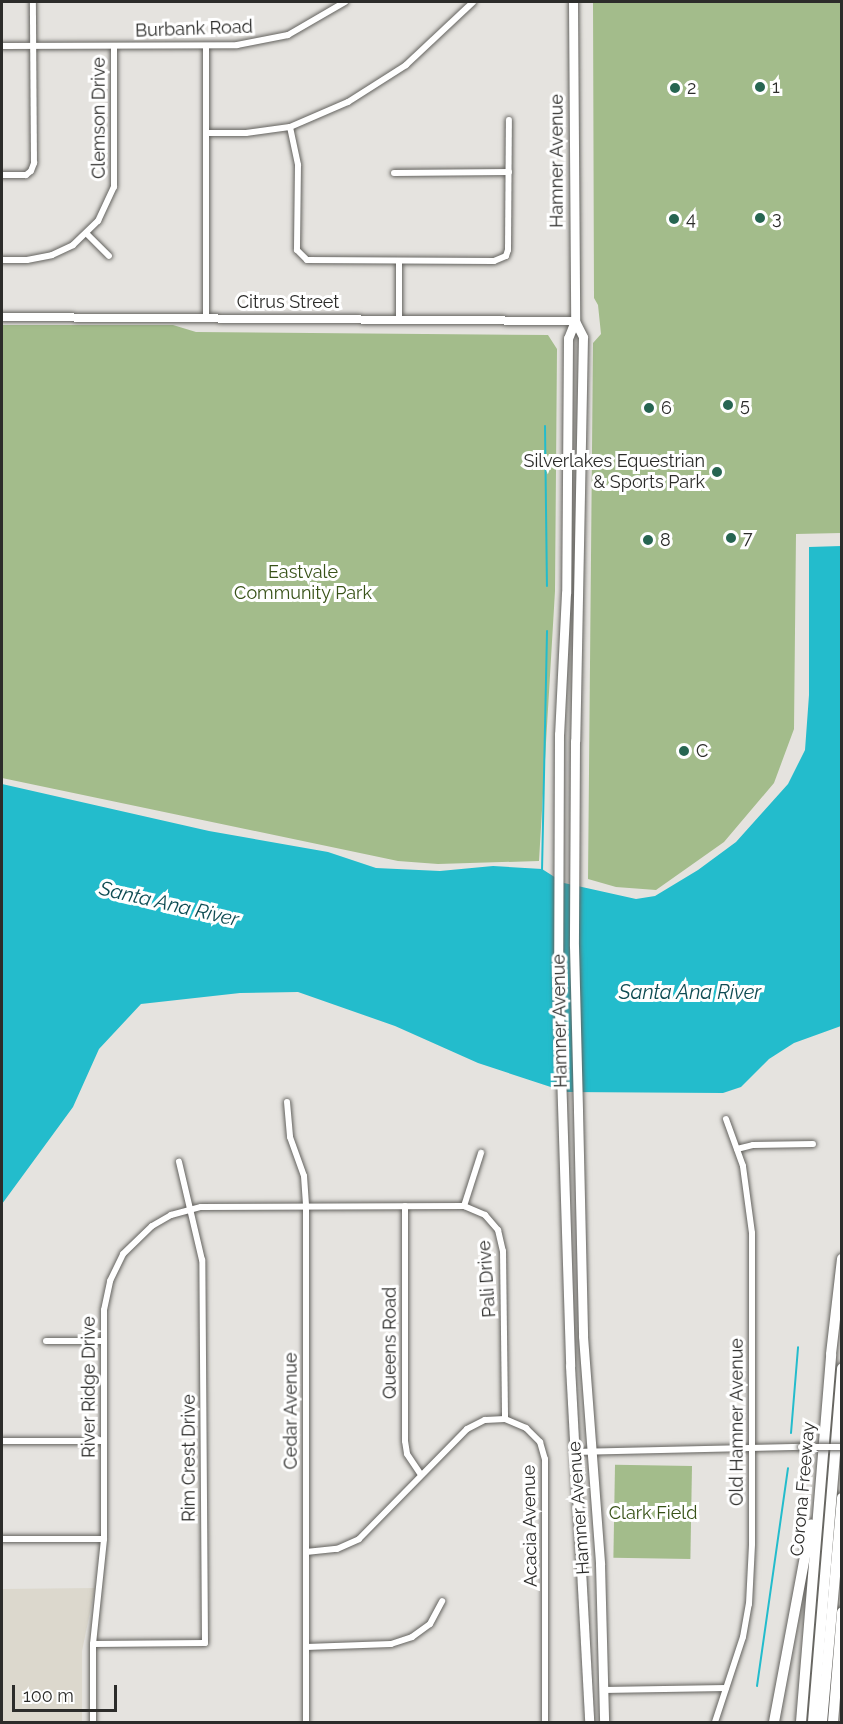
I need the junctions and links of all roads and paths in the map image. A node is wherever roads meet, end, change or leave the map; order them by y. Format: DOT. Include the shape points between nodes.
graph roads {
  1 [pos="33,2"];
  2 [pos="345,2"];
  3 [pos="473,2"];
  4 [pos="573,2"];
  5 [pos="2,46"];
  6 [pos="34,46"];
  7 [pos="114,46"];
  8 [pos="206,46"];
  9 [pos="509,120"];
  10 [pos="291,127"];
  11 [pos="207,132"];
  12 [pos="394,172"];
  13 [pos="509,172"];
  14 [pos="2,175"];
  15 [pos="87,234"];
  16 [pos="109,256"];
  17 [pos="2,260"];
  18 [pos="399,261"];
  19 [pos="2,317"];
  20 [pos="207,319"];
  21 [pos="399,319"];
  22 [pos="575,321"];
  23 [pos="287,1102"];
  24 [pos="726,1119"];
  25 [pos="813,1144"];
  26 [pos="737,1149"];
  27 [pos="481,1153"];
  28 [pos="179,1162"];
  29 [pos="306,1206"];
  30 [pos="405,1206"];
  31 [pos="464,1206"];
  32 [pos="190,1209"];
  33 [pos="842,1259"];
  34 [pos="46,1341"];
  35 [pos="104,1341"];
  36 [pos="842,1368"];
  37 [pos="505,1419"];
  38 [pos="2,1441"];
  39 [pos="104,1441"];
  40 [pos="842,1447"];
  41 [pos="751,1448"];
  42 [pos="576,1452"];
  43 [pos="592,1452"];
  44 [pos="822,1468"];
  45 [pos="421,1476"];
  46 [pos="842,1498"];
  47 [pos="2,1539"];
  48 [pos="104,1539"];
  49 [pos="306,1552"];
  50 [pos="442,1601"];
  51 [pos="842,1612"];
  52 [pos="93,1644"];
  53 [pos="306,1647"];
  54 [pos="726,1688"];
  55 [pos="603,1690"];
  56 [pos="93,1722"];
  57 [pos="306,1722"];
  58 [pos="545,1722"];
  59 [pos="589,1722"];
  60 [pos="604,1722"];
  61 [pos="715,1722"];
  62 [pos="774,1722"];
  63 [pos="801,1722"];
  64 [pos="813,1722"];
  65 [pos="822,1722"];
  66 [pos="833,1722"];
  1 -- 6 [label="street"];
  2 -- 8 [label="street, Burbank Road" via="288,35 237,45"];
  3 -- 10 [label="street" via="381,83"];
  4 -- 22 [label="main road, Hamner Avenue"];
  5 -- 6 [label="street, Burbank Road"];
  6 -- 7 [label="street, Burbank Road"];
  6 -- 14 [label="street" via="34,164 26,175"];
  7 -- 8 [label="street, Burbank Road"];
  7 -- 15 [label="street, Clemson Drive" via="114,187 98,221"];
  8 -- 11 [label="street"];
  9 -- 13 [label="street"];
  10 -- 11 [label="street" via="246,133"];
  10 -- 18 [label="street" via="298,165 297,241 301,256 318,261"];
  11 -- 20 [label="street"];
  12 -- 13 [label="street"];
  13 -- 18 [label="street" via="506,256 494,261"];
  15 -- 16 [label="street"];
  15 -- 17 [label="street, Clemson Drive" via="52,255"];
  18 -- 21 [label="street"];
  19 -- 20 [label="street, Citrus Street"];
  20 -- 21 [label="street, Citrus Street"];
  21 -- 22 [label="street, Citrus Street"];
  22 -- 42 [label="main road, Hamner Avenue" via="568,338 558,977"];
  22 -- 43 [label="main road, Hamner Avenue" via="583,337 574,946 583,1336"];
  23 -- 29 [label="street, Cedar Avenue" via="290,1137 304,1176"];
  24 -- 26 [label="street, Old Hamner Avenue"];
  25 -- 26 [label="street"];
  26 -- 41 [label="street, Old Hamner Avenue" via="749,1198 752,1233"];
  27 -- 31 [label="street"];
  28 -- 32 [label="street, Rim Crest Drive"];
  29 -- 30 [label="street"];
  29 -- 32 [label="street, River Ridge Drive"];
  29 -- 49 [label="street, Cedar Avenue"];
  30 -- 31 [label="street"];
  30 -- 45 [label="street, Queens Road" via="405,1441 407,1454"];
  31 -- 37 [label="street, Pali Drive" via="484,1215 502,1240"];
  32 -- 35 [label="street, River Ridge Drive" via="152,1226 123,1254 110,1281 104,1310"];
  32 -- 52 [label="street, Rim Crest Drive" via="202,1260 205,1643"];
  33 -- 44 [label="highway, Corona Freeway"];
  34 -- 35 [label="street"];
  35 -- 39 [label="street, River Ridge Drive"];
  36 -- 64 [label="highway"];
  37 -- 45 [label="street" via="484,1420 467,1429"];
  37 -- 58 [label="street, Acacia Avenue" via="526,1428 540,1442 546,1459"];
  38 -- 39 [label="street"];
  39 -- 48 [label="street, River Ridge Drive"];
  40 -- 41 [label="street, bridge"];
  41 -- 43 [label="street"];
  41 -- 54 [label="street, Old Hamner Avenue" via="749,1604"];
  42 -- 43 [label="street"];
  42 -- 59 [label="main road, Hamner Avenue"];
  43 -- 55 [label="main road, Hamner Avenue"];
  44 -- 62 [label="highway"];
  44 -- 63 [label="highway, Corona Freeway"];
  45 -- 49 [label="street" via="358,1539 337,1549"];
  46 -- 65 [label="highway"];
  47 -- 48 [label="street"];
  48 -- 52 [label="street, River Ridge Drive"];
  49 -- 53 [label="street, Cedar Avenue"];
  50 -- 53 [label="street" via="430,1624 412,1637 392,1644"];
  51 -- 66 [label="highway"];
  52 -- 56 [label="street, River Ridge Drive"];
  53 -- 57 [label="street, Cedar Avenue"];
  54 -- 55 [label="street"];
  54 -- 61 [label="street, Old Hamner Avenue"];
  55 -- 60 [label="main road, Hamner Avenue"];
}
